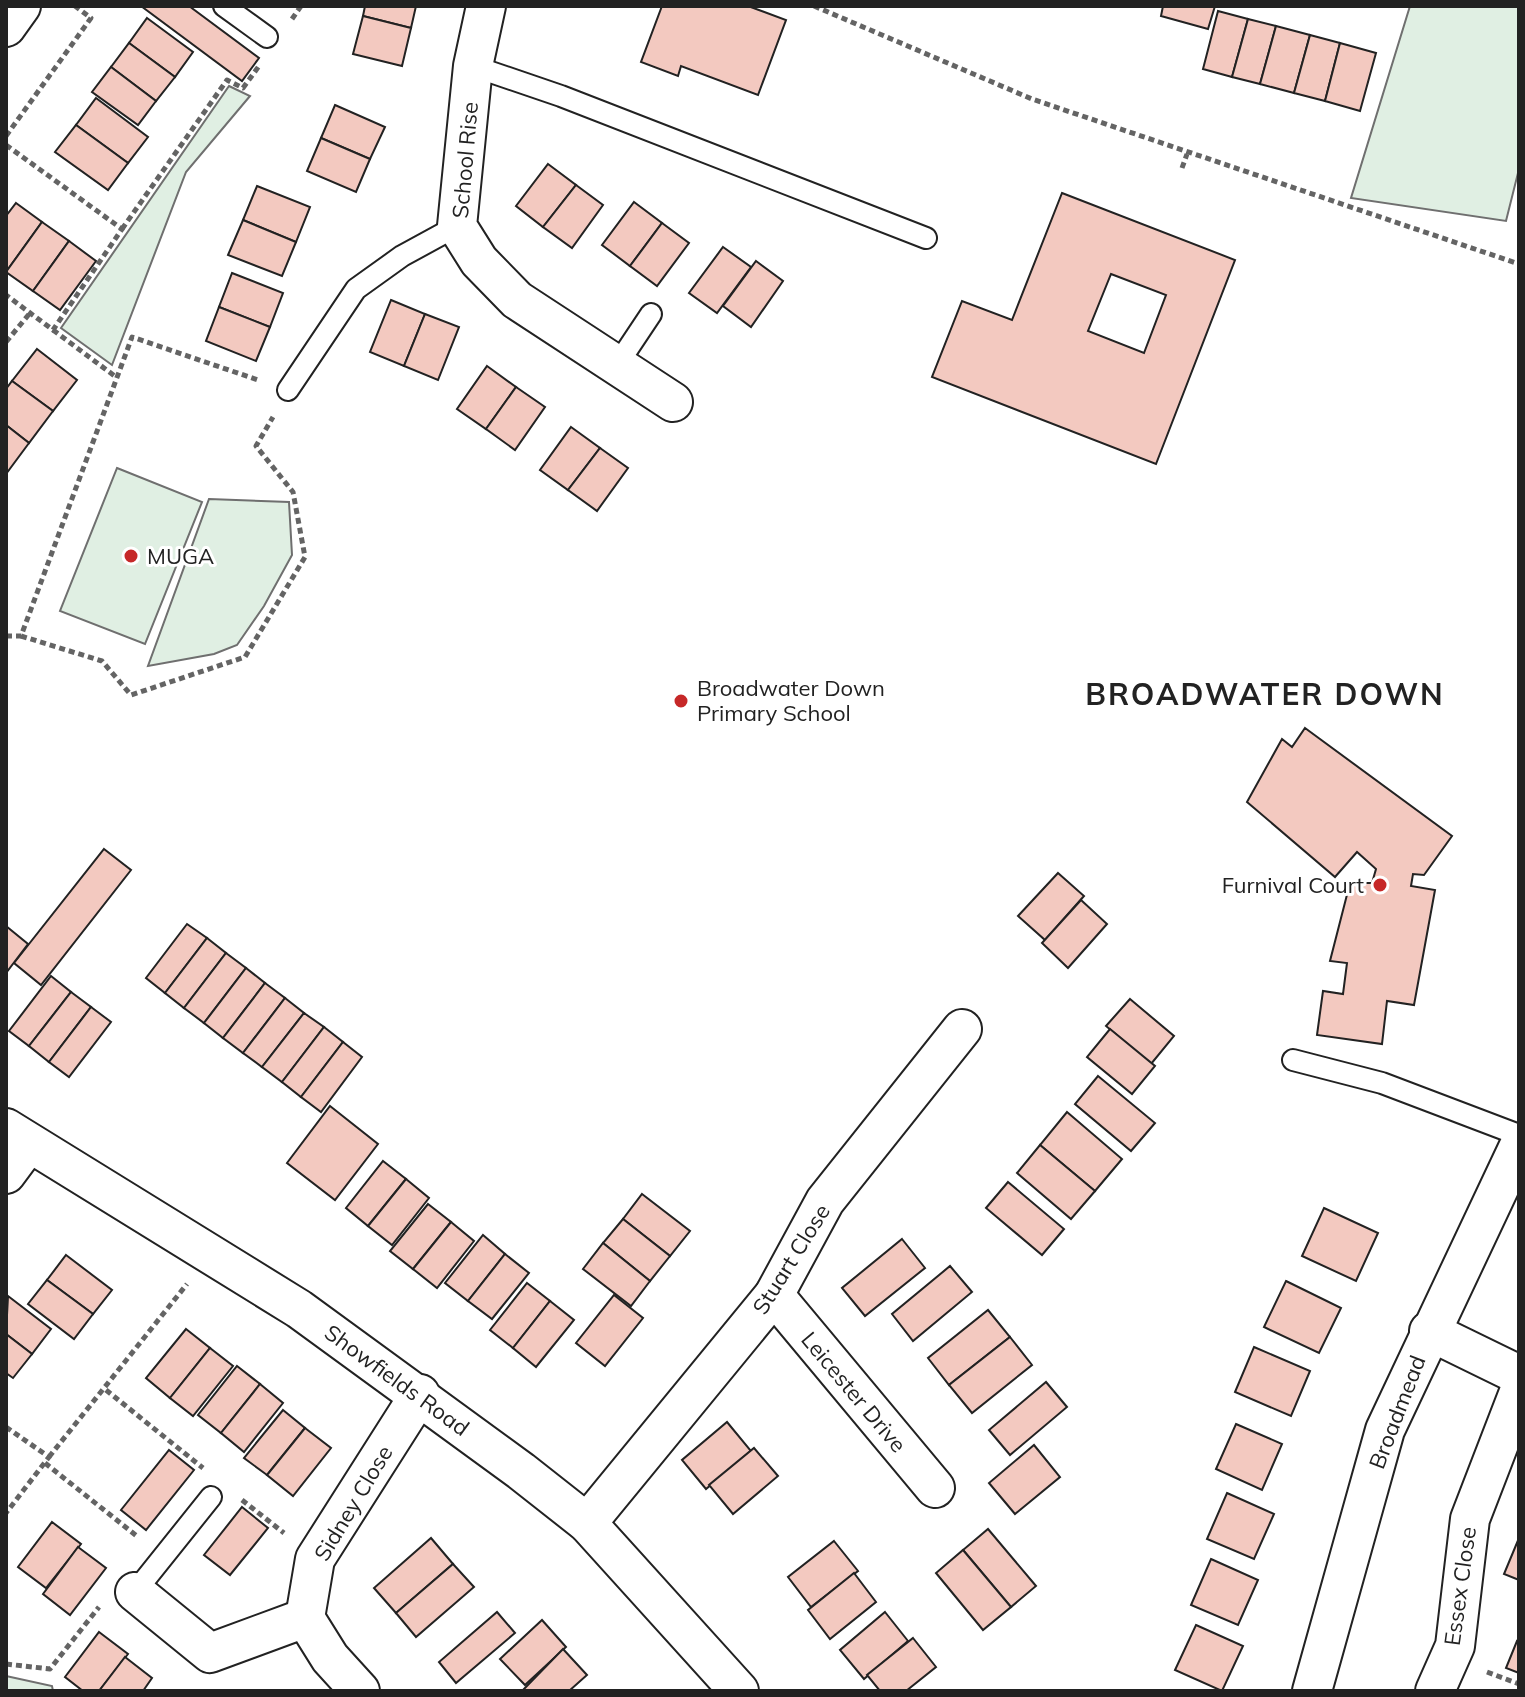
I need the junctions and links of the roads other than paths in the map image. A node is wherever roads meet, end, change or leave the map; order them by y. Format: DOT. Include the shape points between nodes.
graph roads {
  1 [pos="21,6"];
  2 [pos="224,6"];
  3 [pos="486,6"];
  4 [pos="6,27"];
  5 [pos="273,40"];
  6 [pos="473,66"];
  7 [pos="457,226"];
  8 [pos="926,238"];
  9 [pos="651,314"];
  10 [pos="617,365"];
  11 [pos="288,390"];
  12 [pos="673,402"];
  13 [pos="962,1029"];
  14 [pos="1293,1060"];
  15 [pos="1519,1135"];
  16 [pos="18,1136"];
  17 [pos="1519,1146"];
  18 [pos="6,1174"];
  19 [pos="774,1295"];
  20 [pos="1429,1331"];
  21 [pos="1519,1375"];
  22 [pos="1519,1392"];
  23 [pos="420,1394"];
  24 [pos="935,1488"];
  25 [pos="211,1497"];
  26 [pos="587,1523"];
  27 [pos="135,1592"];
  28 [pos="305,1618"];
  29 [pos="360,1691"];
  30 [pos="739,1691"];
  31 [pos="1312,1691"];
  32 [pos="1435,1691"];
  1 -- 4 [label="street"];
  2 -- 5 [label="lane"];
  3 -- 6 [label="street, School Rise"];
  6 -- 7 [label="street, School Rise"];
  6 -- 8 [label="lane"];
  7 -- 10 [label="street, School Rise" via="479,261 517,300"];
  7 -- 11 [label="lane" via="356,289"];
  9 -- 10 [label="lane"];
  10 -- 12 [label="street, School Rise"];
  13 -- 19 [label="street, Stuart Close" via="825,1201"];
  14 -- 15 [label="lane" via="1382,1083"];
  16 -- 18 [label="street"];
  16 -- 23 [label="street, Showfields Road" via="299,1309"];
  17 -- 20 [label="street, Broadmead"];
  19 -- 24 [label="street, Leicester Drive"];
  19 -- 26 [label="street, Stuart Close"];
  20 -- 21 [label="street"];
  20 -- 31 [label="street, Broadmead" via="1385,1430"];
  22 -- 32 [label="street, Essex Close" via="1470,1519 1455,1646"];
  23 -- 26 [label="street, Showfields Road"];
  23 -- 28 [label="street, Sidney Close" via="315,1559"];
  25 -- 27 [label="lane"];
  26 -- 30 [label="street, Showfields Road"];
  27 -- 28 [label="street" via="210,1653"];
  28 -- 29 [label="street" via="330,1658"];
}
